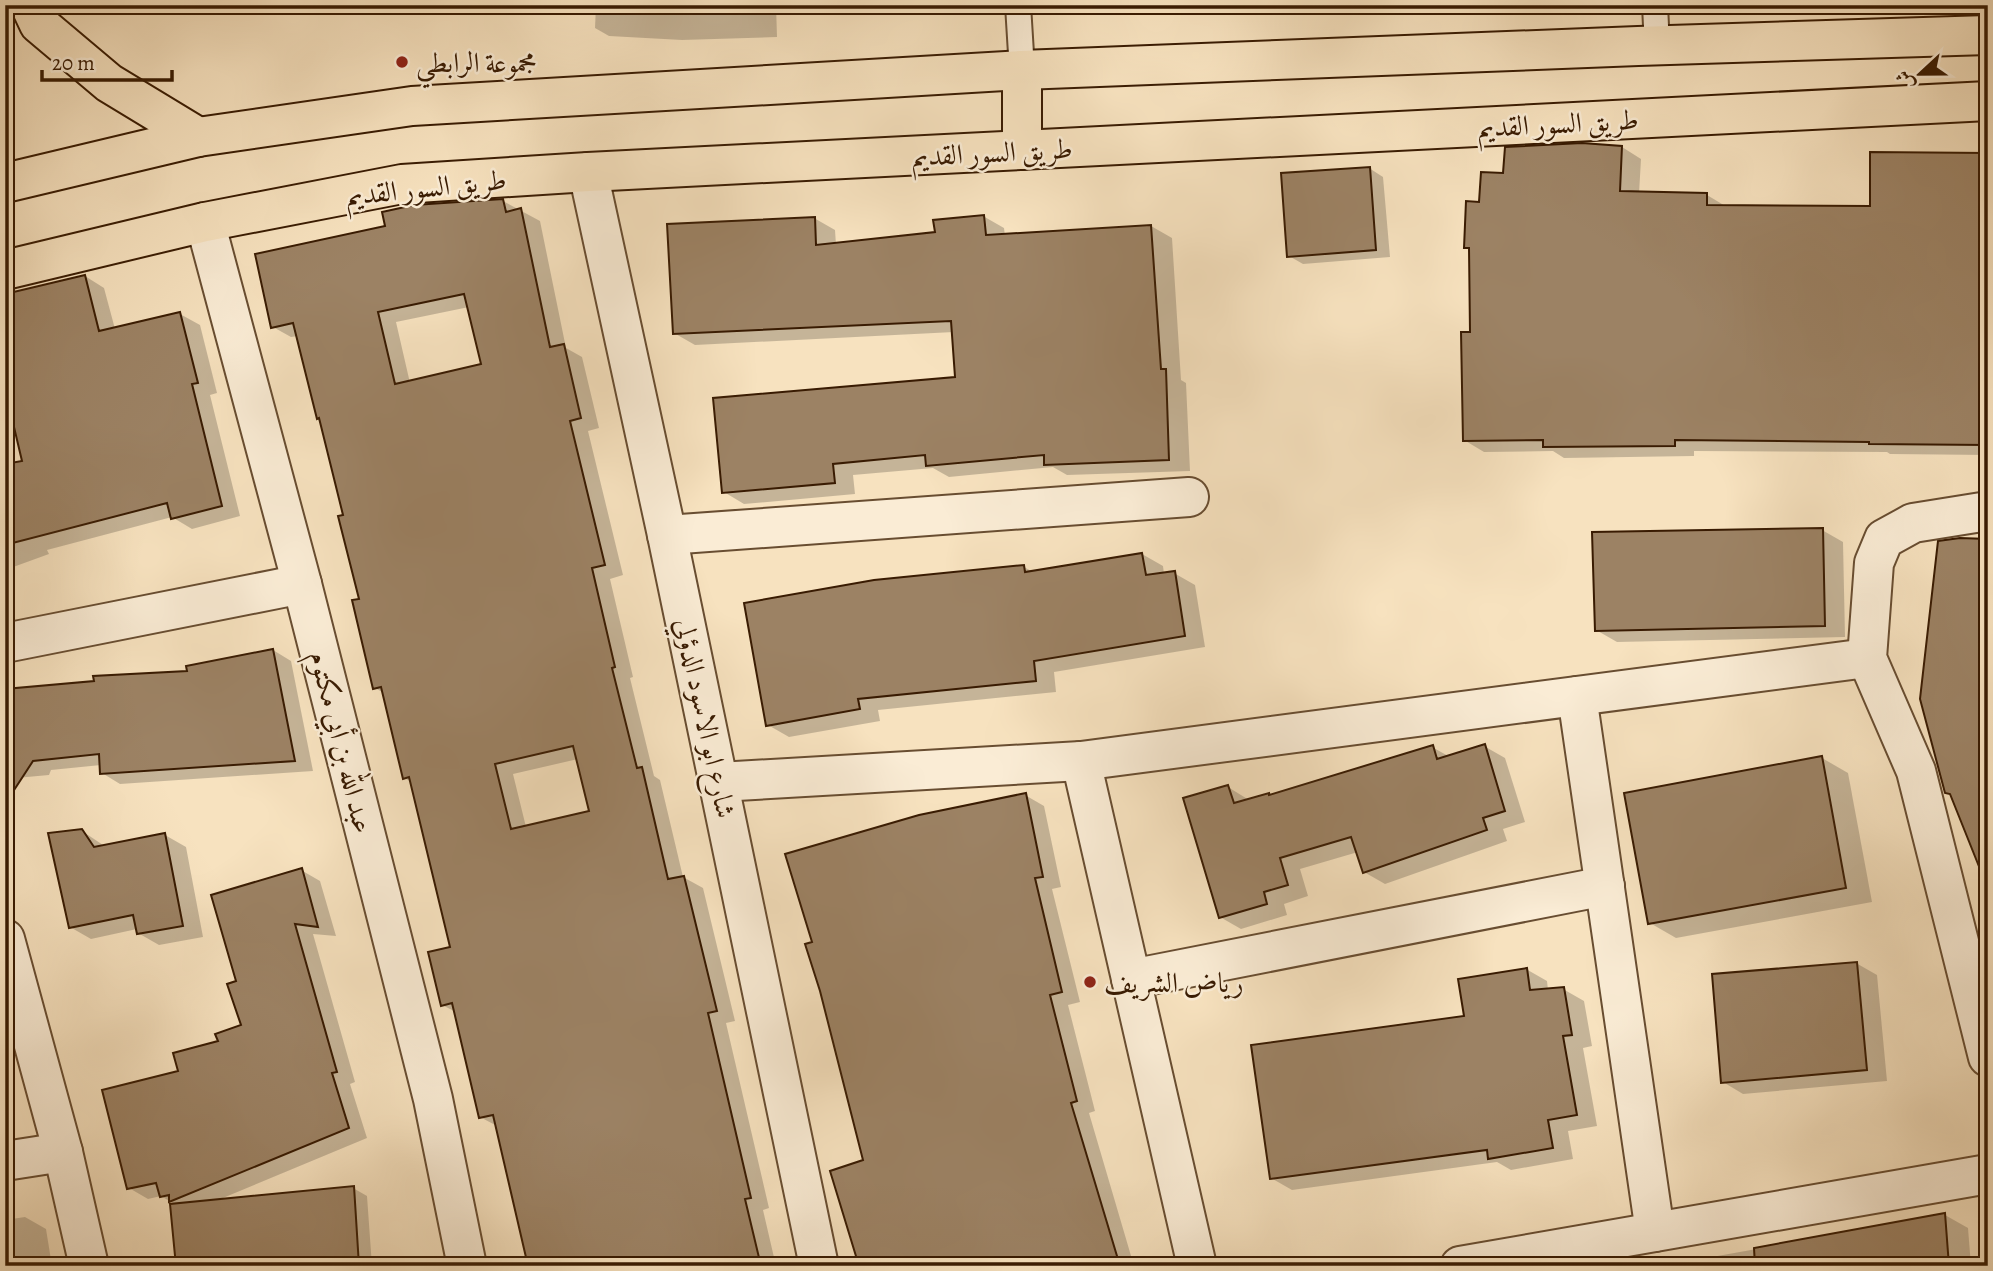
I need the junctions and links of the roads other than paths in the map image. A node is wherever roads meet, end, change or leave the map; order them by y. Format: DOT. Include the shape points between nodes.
graph roads {
  1 [pos="30,5"];
  2 [pos="1018,5"];
  3 [pos="1656,5"];
  4 [pos="1988,35"];
  5 [pos="1657,47"];
  6 [pos="1022,70"];
  7 [pos="1988,102"];
  8 [pos="198,138"];
  9 [pos="1022,150"];
  10 [pos="589,172"];
  11 [pos="5,183"];
  12 [pos="205,222"];
  13 [pos="5,270"];
  14 [pos="1189,497"];
  15 [pos="1988,511"];
  16 [pos="667,535"];
  17 [pos="302,584"];
  18 [pos="5,643"];
  19 [pos="1867,658"];
  20 [pos="1577,696"];
  21 [pos="1081,761"];
  22 [pos="719,782"];
  23 [pos="1605,886"];
  24 [pos="5,939"];
  25 [pos="1131,979"];
  26 [pos="1988,1058"];
  27 [pos="63,1152"];
  28 [pos="5,1161"];
  29 [pos="1988,1174"];
  30 [pos="1655,1232"];
  31 [pos="89,1266"];
  32 [pos="467,1266"];
  33 [pos="819,1266"];
  34 [pos="1197,1266"];
  35 [pos="1460,1266"];
  1 -- 8 [label="main road" via="39,24 109,83"];
  2 -- 6 [label="lane"];
  3 -- 5 [label="lane"];
  4 -- 5 [label="main road"];
  5 -- 6 [label="main road"];
  6 -- 8 [label="main road" via="412,106"];
  6 -- 9 [label="main road"];
  7 -- 9 [label="main road, طريق السور القديم"];
  8 -- 11 [label="main road"];
  9 -- 10 [label="main road, طريق السور القديم"];
  10 -- 12 [label="main road, طريق السور القديم" via="402,184"];
  10 -- 16 [label="street, شارع ابو الاسود الدؤلي"];
  12 -- 13 [label="main road, طريق السور القديم"];
  12 -- 17 [label="street, عبد الله بن أبي مكتوم"];
  14 -- 16 [label="street"];
  15 -- 19 [label="street" via="1913,523 1884,540 1874,563"];
  16 -- 22 [label="street, شارع ابو الاسود الدؤلي"];
  17 -- 18 [label="street"];
  17 -- 32 [label="street, عبد الله بن أبي مكتوم" via="433,1099"];
  19 -- 20 [label="street"];
  19 -- 26 [label="street" via="1916,771"];
  20 -- 21 [label="street"];
  20 -- 23 [label="street"];
  21 -- 22 [label="street"];
  21 -- 25 [label="street"];
  22 -- 33 [label="street, شارع ابو الاسود الدؤلي"];
  23 -- 25 [label="street"];
  23 -- 30 [label="street"];
  24 -- 27 [label="street"];
  25 -- 34 [label="street"];
  27 -- 28 [label="street"];
  27 -- 31 [label="street"];
  29 -- 30 [label="street"];
  30 -- 35 [label="street"];
}
